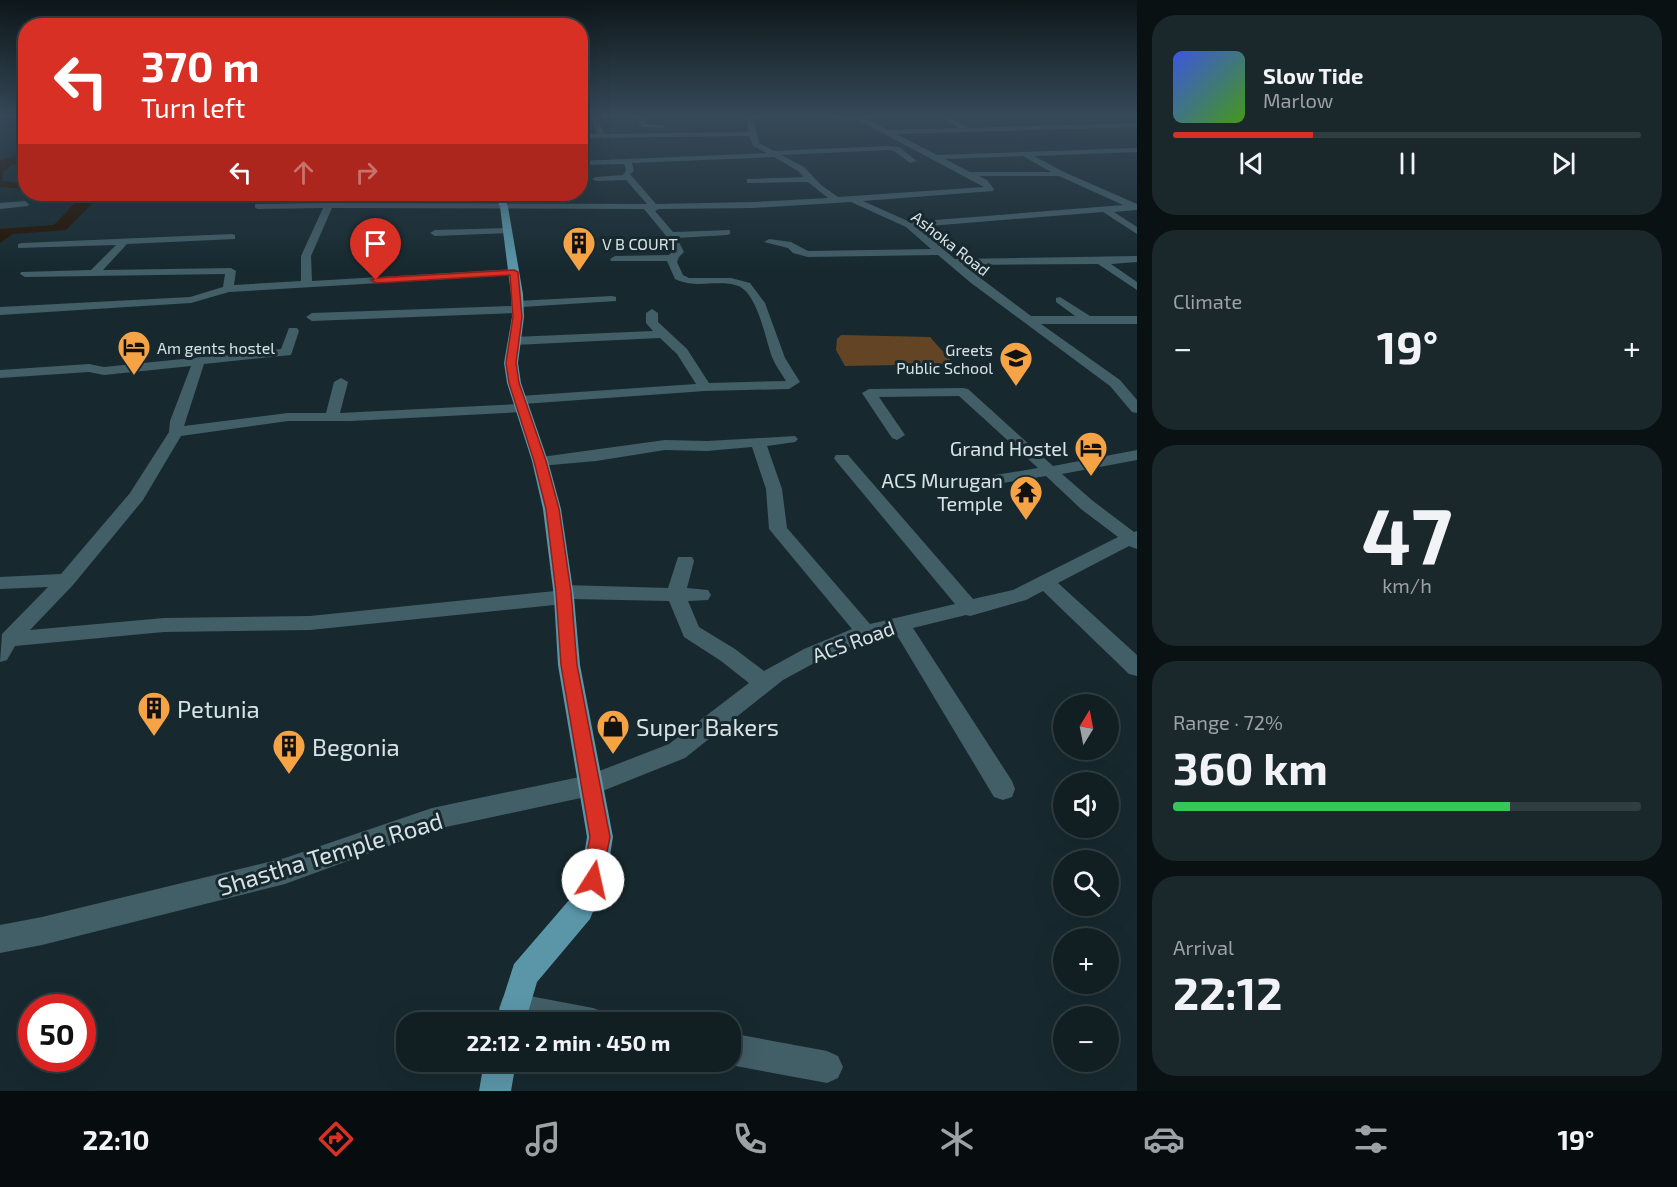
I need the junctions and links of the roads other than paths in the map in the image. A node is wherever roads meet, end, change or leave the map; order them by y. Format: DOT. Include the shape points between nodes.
graph roads {
  1 [pos="629,168"];
  2 [pos="799,168"];
  3 [pos="956,168"];
  4 [pos="1050,168"];
  5 [pos="967,174"];
  6 [pos="1061,174"];
  7 [pos="628,177"];
  8 [pos="596,179"];
  9 [pos="810,179"];
  10 [pos="750,181"];
  11 [pos="852,199"];
  12 [pos="836,200"];
  13 [pos="331,201"];
  14 [pos="578,201"];
  15 [pos="502,202"];
  16 [pos="26,204"];
  17 [pos="0,206"];
  18 [pos="258,206"];
  19 [pos="328,206"];
  20 [pos="582,207"];
  21 [pos="651,207"];
  22 [pos="1135,207"];
  23 [pos="1104,209"];
  24 [pos="909,225"];
  25 [pos="507,231"];
  26 [pos="1137,231"];
  27 [pos="727,232"];
  28 [pos="434,233"];
  29 [pos="670,235"];
  30 [pos="232,237"];
  31 [pos="126,240"];
  32 [pos="769,242"];
  33 [pos="22,246"];
  34 [pos="940,252"];
  35 [pos="673,258"];
  36 [pos="1137,259"];
  37 [pos="615,260"];
  38 [pos="1100,261"];
  39 [pos="955,262"];
  40 [pos="94,272"];
  41 [pos="514,272"];
  42 [pos="25,274"];
  43 [pos="307,284"];
  44 [pos="1135,284"];
  45 [pos="228,289"];
  46 [pos="610,294"];
  47 [pos="1060,300"];
  48 [pos="517,303"];
  49 [pos="0,311"];
  50 [pos="652,313"];
  51 [pos="312,317"];
  52 [pos="1029,320"];
  53 [pos="1087,320"];
  54 [pos="1137,320"];
  55 [pos="293,331"];
  56 [pos="664,334"];
  57 [pos="514,341"];
  58 [pos="199,361"];
  59 [pos="0,374"];
  60 [pos="341,382"];
  61 [pos="705,387"];
  62 [pos="521,404"];
  63 [pos="1137,409"];
  64 [pos="332,417"];
  65 [pos="176,432"];
  66 [pos="897,435"];
  67 [pos="790,439"];
  68 [pos="758,442"];
  69 [pos="1137,455"];
  70 [pos="842,458"];
  71 [pos="540,461"];
  72 [pos="1050,471"];
  73 [pos="966,484"];
  74 [pos="1135,539"];
  75 [pos="685,561"];
  76 [pos="66,580"];
  77 [pos="1046,582"];
  78 [pos="0,583"];
  79 [pos="564,594"];
  80 [pos="676,595"];
  81 [pos="701,595"];
  82 [pos="970,609"];
  83 [pos="900,624"];
  84 [pos="866,632"];
  85 [pos="4,646"];
  86 [pos="1137,668"];
  87 [pos="763,682"];
  88 [pos="590,785"];
  89 [pos="1003,789"];
  90 [pos="0,939"];
  91 [pos="513,1012"];
  92 [pos="741,1051"];
  93 [pos="826,1067"];
  94 [pos="498,1072"];
  95 [pos="495,1091"];
  1 -- 7 [label="street"];
  2 -- 9 [label="street"];
  3 -- 5 [label="street"];
  4 -- 6 [label="street"];
  5 -- 6 [label="street"];
  5 -- 11 [label="street" via="990,189"];
  6 -- 22 [label="street"];
  7 -- 8 [label="street"];
  7 -- 21 [label="street"];
  9 -- 10 [label="street"];
  9 -- 12 [label="street"];
  11 -- 12 [label="street, Ashoka Road"];
  11 -- 24 [label="street, Ashoka Road"];
  12 -- 21 [label="street, Ashoka Road"];
  13 -- 19 [label="street"];
  14 -- 20 [label="street"];
  15 -- 19 [label="street, Ashoka Road"];
  15 -- 20 [label="street, Ashoka Road"];
  15 -- 25 [label="main road"];
  16 -- 17 [label="street"];
  18 -- 19 [label="street, Ashoka Road"];
  19 -- 43 [label="street" via="306,255"];
  20 -- 21 [label="street, Ashoka Road"];
  21 -- 29 [label="street"];
  22 -- 23 [label="street"];
  23 -- 24 [label="street"];
  23 -- 26 [label="street"];
  24 -- 34 [label="street, Ashoka Road"];
  25 -- 28 [label="street"];
  25 -- 41 [label="main road"];
  27 -- 29 [label="street"];
  29 -- 35 [label="street" via="679,252"];
  30 -- 31 [label="street"];
  31 -- 33 [label="street"];
  31 -- 40 [label="street"];
  32 -- 34 [label="street" via="791,245 808,254"];
  34 -- 39 [label="street, Ashoka Road"];
  35 -- 37 [label="street"];
  35 -- 61 [label="street" via="682,279 746,284 766,317 792,382"];
  36 -- 38 [label="street"];
  38 -- 39 [label="street"];
  38 -- 44 [label="street"];
  39 -- 52 [label="street, Ashoka Road"];
  40 -- 42 [label="street"];
  40 -- 45 [label="street" via="231,271"];
  41 -- 43 [label="street"];
  41 -- 48 [label="main road"];
  43 -- 45 [label="street"];
  45 -- 49 [label="street" via="191,300"];
  46 -- 48 [label="street"];
  47 -- 53 [label="street"];
  48 -- 51 [label="street"];
  48 -- 57 [label="main road"];
  50 -- 56 [label="street" via="652,323"];
  52 -- 53 [label="street"];
  52 -- 63 [label="street, Ashoka Road" via="1114,383"];
  53 -- 54 [label="street"];
  55 -- 58 [label="street" via="286,352"];
  56 -- 57 [label="street"];
  56 -- 61 [label="street" via="688,360"];
  57 -- 62 [label="main road" via="511,363"];
  58 -- 59 [label="street" via="104,371 89,368"];
  58 -- 65 [label="street"];
  60 -- 64 [label="street"];
  61 -- 62 [label="street"];
  62 -- 64 [label="street"];
  62 -- 71 [label="main road"];
  64 -- 65 [label="street" via="288,417"];
  65 -- 76 [label="street" via="138,496"];
  66 -- 72 [label="street" via="869,393 963,392"];
  67 -- 68 [label="street"];
  68 -- 71 [label="street" via="665,445"];
  68 -- 84 [label="street" via="774,489 778,529"];
  69 -- 72 [label="street"];
  70 -- 82 [label="street"];
  71 -- 79 [label="main road" via="552,509"];
  72 -- 73 [label="street"];
  72 -- 74 [label="street" via="1087,505"];
  74 -- 77 [label="street, ACS Road"];
  75 -- 80 [label="street"];
  76 -- 78 [label="street"];
  76 -- 85 [label="street"];
  77 -- 82 [label="street, ACS Road" via="1019,596"];
  77 -- 86 [label="street"];
  79 -- 80 [label="street"];
  79 -- 85 [label="street" via="310,623 164,626"];
  79 -- 88 [label="main road" via="569,665"];
  80 -- 81 [label="street"];
  80 -- 87 [label="street" via="691,632"];
  82 -- 83 [label="street, ACS Road"];
  83 -- 84 [label="street, ACS Road"];
  83 -- 89 [label="street"];
  84 -- 87 [label="street, ACS Road" via="811,655"];
  87 -- 88 [label="street, ACS Road" via="677,751"];
  88 -- 90 [label="street, Shastha Temple Road" via="432,819 285,871"];
  88 -- 91 [label="main road" via="600,837 593,880 580,909 524,974"];
  92 -- 93 [label="street"];
  94 -- 95 [label="main road"];
}
